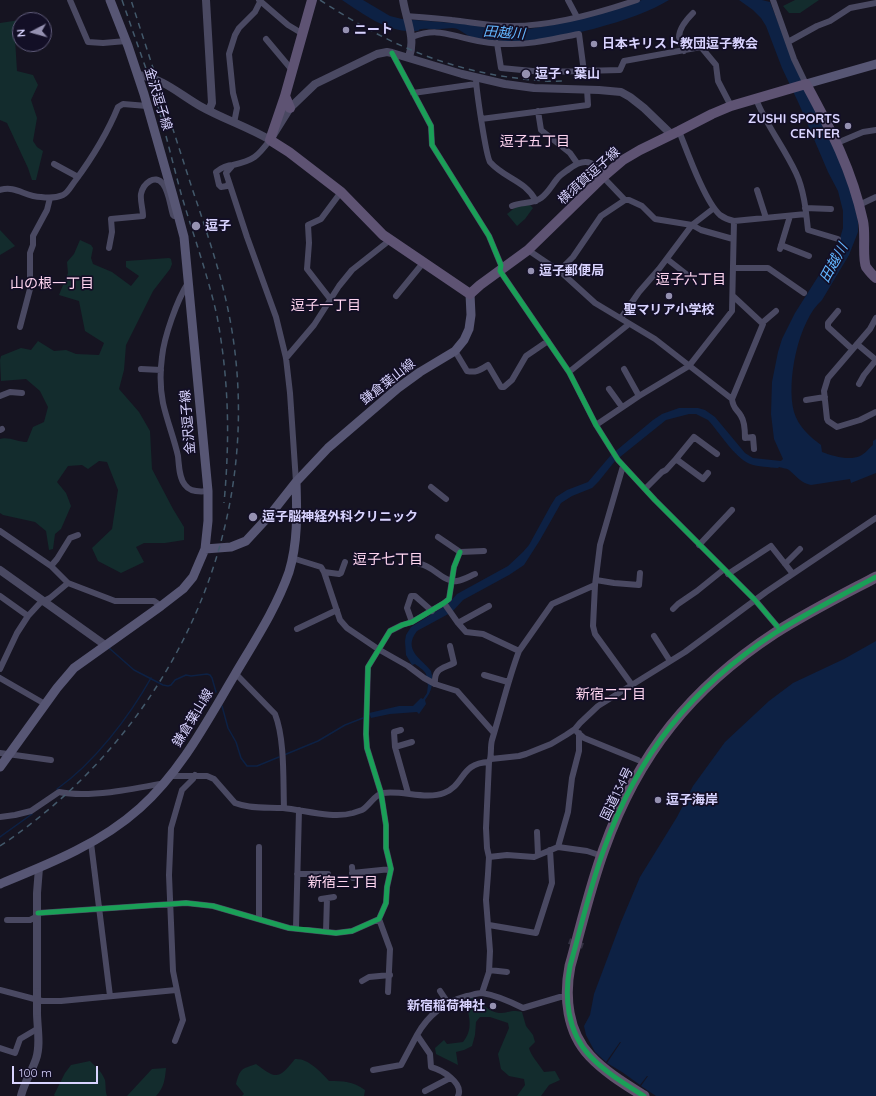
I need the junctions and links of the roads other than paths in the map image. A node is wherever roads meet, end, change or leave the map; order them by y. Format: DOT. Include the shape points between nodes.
graph roads {
  1 [pos="70,0"];
  2 [pos="110,0"];
  3 [pos="206,0"];
  4 [pos="312,0"];
  5 [pos="403,0"];
  6 [pos="568,0"];
  7 [pos="637,0"];
  8 [pos="773,0"];
  9 [pos="260,1"];
  10 [pos="876,3"];
  11 [pos="693,14"];
  12 [pos="406,17"];
  13 [pos="577,17"];
  14 [pos="302,34"];
  15 [pos="412,35"];
  16 [pos="266,39"];
  17 [pos="126,41"];
  18 [pos="788,42"];
  19 [pos="497,43"];
  20 [pos="684,51"];
  21 [pos="392,53"];
  22 [pos="409,57"];
  23 [pos="876,64"];
  24 [pos="292,70"];
  25 [pos="584,72"];
  26 [pos="138,75"];
  27 [pos="476,81"];
  28 [pos="805,84"];
  29 [pos="588,89"];
  30 [pos="413,93"];
  31 [pos="285,96"];
  32 [pos="756,99"];
  33 [pos="147,106"];
  34 [pos="731,106"];
  35 [pos="290,108"];
  36 [pos="209,110"];
  37 [pos="538,111"];
  38 [pos="481,119"];
  39 [pos="234,122"];
  40 [pos="876,130"];
  41 [pos="676,133"];
  42 [pos="270,140"];
  43 [pos="837,143"];
  44 [pos="577,163"];
  45 [pos="54,164"];
  46 [pos="233,165"];
  47 [pos="220,170"];
  48 [pos="226,173"];
  49 [pos="604,176"];
  50 [pos="78,177"];
  51 [pos="230,183"];
  52 [pos="0,190"];
  53 [pos="757,190"];
  54 [pos="341,192"];
  55 [pos="876,197"];
  56 [pos="50,198"];
  57 [pos="625,200"];
  58 [pos="536,201"];
  59 [pos="859,205"];
  60 [pos="512,206"];
  61 [pos="714,208"];
  62 [pos="831,209"];
  63 [pos="806,211"];
  64 [pos="178,215"];
  65 [pos="790,216"];
  66 [pos="766,218"];
  67 [pos="734,221"];
  68 [pos="692,225"];
  69 [pos="733,239"];
  70 [pos="838,239"];
  71 [pos="390,240"];
  72 [pos="109,248"];
  73 [pos="528,250"];
  74 [pos="809,256"];
  75 [pos="667,259"];
  76 [pos="423,263"];
  77 [pos="733,268"];
  78 [pos="500,271"];
  79 [pos="560,272"];
  80 [pos="690,277"];
  81 [pos="876,278"];
  82 [pos="188,283"];
  83 [pos="804,293"];
  84 [pos="470,294"];
  85 [pos="396,296"];
  86 [pos="733,296"];
  87 [pos="331,300"];
  88 [pos="776,311"];
  89 [pos="838,311"];
  90 [pos="621,318"];
  91 [pos="876,318"];
  92 [pos="762,323"];
  93 [pos="629,324"];
  94 [pos="20,327"];
  95 [pos="548,341"];
  96 [pos="854,346"];
  97 [pos="455,351"];
  98 [pos="286,358"];
  99 [pos="876,360"];
  100 [pos="689,366"];
  101 [pos="141,369"];
  102 [pos="623,369"];
  103 [pos="161,370"];
  104 [pos="569,372"];
  105 [pos="859,384"];
  106 [pos="609,389"];
  107 [pos="22,393"];
  108 [pos="0,396"];
  109 [pos="639,396"];
  110 [pos="825,397"];
  111 [pos="732,400"];
  112 [pos="806,400"];
  113 [pos="622,407"];
  114 [pos="876,412"];
  115 [pos="596,425"];
  116 [pos="754,449"];
  117 [pos="717,454"];
  118 [pos="676,459"];
  119 [pos="623,466"];
  120 [pos="708,473"];
  121 [pos="296,482"];
  122 [pos="431,488"];
  123 [pos="645,489"];
  124 [pos="208,491"];
  125 [pos="446,499"];
  126 [pos="732,510"];
  127 [pos="876,518"];
  128 [pos="0,531"];
  129 [pos="78,535"];
  130 [pos="438,537"];
  131 [pos="699,545"];
  132 [pos="205,549"];
  133 [pos="800,549"];
  134 [pos="484,551"];
  135 [pos="460,552"];
  136 [pos="292,558"];
  137 [pos="345,562"];
  138 [pos="420,564"];
  139 [pos="785,564"];
  140 [pos="51,566"];
  141 [pos="0,570"];
  142 [pos="324,572"];
  143 [pos="726,572"];
  144 [pos="640,573"];
  145 [pos="475,574"];
  146 [pos="793,574"];
  147 [pos="876,577"];
  148 [pos="452,581"];
  149 [pos="595,582"];
  150 [pos="68,583"];
  151 [pos="0,596"];
  152 [pos="755,600"];
  153 [pos="44,601"];
  154 [pos="445,604"];
  155 [pos="161,606"];
  156 [pos="489,606"];
  157 [pos="673,609"];
  158 [pos="337,610"];
  159 [pos="432,611"];
  160 [pos="28,616"];
  161 [pos="412,622"];
  162 [pos="458,623"];
  163 [pos="777,626"];
  164 [pos="297,629"];
  165 [pos="654,636"];
  166 [pos="105,645"];
  167 [pos="450,646"];
  168 [pos="378,649"];
  169 [pos="519,651"];
  170 [pos="670,661"];
  171 [pos="0,669"];
  172 [pos="236,674"];
  173 [pos="484,675"];
  174 [pos="0,678"];
  175 [pos="508,682"];
  176 [pos="434,683"];
  177 [pos="632,685"];
  178 [pos="45,704"];
  179 [pos="401,730"];
  180 [pos="577,731"];
  181 [pos="494,733"];
  182 [pos="412,742"];
  183 [pos="395,747"];
  184 [pos="4,754"];
  185 [pos="51,760"];
  186 [pos="490,760"];
  187 [pos="638,760"];
  188 [pos="0,767"];
  189 [pos="195,775"];
  190 [pos="168,780"];
  191 [pos="381,793"];
  192 [pos="408,793"];
  193 [pos="284,808"];
  194 [pos="299,810"];
  195 [pos="0,817"];
  196 [pos="537,832"];
  197 [pos="91,843"];
  198 [pos="259,847"];
  199 [pos="558,847"];
  200 [pos="550,850"];
  201 [pos="596,854"];
  202 [pos="538,855"];
  203 [pos="489,857"];
  204 [pos="39,868"];
  205 [pos="391,869"];
  206 [pos="352,872"];
  207 [pos="297,874"];
  208 [pos="328,874"];
  209 [pos="0,884"];
  210 [pos="334,897"];
  211 [pos="170,903"];
  212 [pos="99,908"];
  213 [pos="38,914"];
  214 [pos="379,919"];
  215 [pos="7,920"];
  216 [pos="259,920"];
  217 [pos="489,925"];
  218 [pos="296,928"];
  219 [pos="326,932"];
  220 [pos="489,970"];
  221 [pos="507,972"];
  222 [pos="390,975"];
  223 [pos="362,981"];
  224 [pos="0,990"];
  225 [pos="176,990"];
  226 [pos="440,991"];
  227 [pos="388,992"];
  228 [pos="482,994"];
  229 [pos="110,996"];
  230 [pos="563,997"];
  231 [pos="448,1003"];
  232 [pos="37,1029"];
  233 [pos="417,1035"];
  234 [pos="175,1041"];
  235 [pos="0,1048"];
  236 [pos="373,1070"];
  237 [pos="450,1078"];
  238 [pos="425,1091"];
  239 [pos="21,1096"];
  240 [pos="458,1096"];
  241 [pos="644,1096"];
  1 -- 17 [label="street" via="88,42"];
  2 -- 17 [label="main road, 金沢逗子線"];
  3 -- 36 [label="street" via="212,103"];
  4 -- 14 [label="main road"];
  5 -- 12 [label="street"];
  6 -- 13 [label="street"];
  7 -- 13 [label="street"];
  8 -- 18 [label="street"];
  9 -- 14 [label="street"];
  9 -- 39 [label="street" via="250,18 239,28 229,50 231,80 237,108"];
  10 -- 18 [label="street" via="850,8"];
  11 -- 20 [label="street" via="687,19 679,37"];
  12 -- 13 [label="street" via="510,26"];
  12 -- 15 [label="street"];
  14 -- 24 [label="main road"];
  15 -- 19 [label="street" via="443,32"];
  15 -- 22 [label="street" via="412,50"];
  16 -- 24 [label="street"];
  17 -- 26 [label="main road, 金沢逗子線"];
  18 -- 28 [label="street"];
  19 -- 25 [label="street" via="501,68"];
  19 -- 25 [label="street" via="542,42 579,34"];
  20 -- 25 [label="street" via="624,61 620,70"];
  20 -- 34 [label="street" via="701,47 716,65 718,81"];
  21 -- 22 [label="street"];
  21 -- 30 [label="street"];
  21 -- 35 [label="street" via="377,54 321,80"];
  22 -- 27 [label="street"];
  23 -- 28 [label="main road"];
  24 -- 31 [label="main road"];
  26 -- 33 [label="main road, 金沢逗子線"];
  26 -- 36 [label="street" via="164,83"];
  27 -- 29 [label="street" via="534,88"];
  27 -- 30 [label="street"];
  27 -- 38 [label="street"];
  28 -- 32 [label="main road, 横須賀逗子線"];
  28 -- 43 [label="main road"];
  29 -- 37 [label="street" via="588,105"];
  29 -- 41 [label="street" via="625,94"];
  30 -- 78 [label="street" via="431,126 432,145 489,236 501,266"];
  31 -- 35 [label="main road"];
  31 -- 42 [label="main road"];
  32 -- 34 [label="main road, 横須賀逗子線"];
  32 -- 63 [label="street" via="796,172"];
  33 -- 50 [label="street" via="120,105 103,139"];
  33 -- 64 [label="main road, 金沢逗子線"];
  34 -- 41 [label="main road, 横須賀逗子線"];
  35 -- 42 [label="street"];
  36 -- 39 [label="street"];
  37 -- 38 [label="street"];
  37 -- 44 [label="street" via="541,130 570,153"];
  38 -- 58 [label="street" via="489,161 526,187"];
  39 -- 42 [label="street"];
  40 -- 43 [label="street" via="863,132"];
  41 -- 49 [label="main road, 横須賀逗子線" via="632,154"];
  41 -- 61 [label="street"];
  42 -- 46 [label="street" via="256,157"];
  42 -- 54 [label="main road"];
  43 -- 59 [label="main road"];
  44 -- 49 [label="street" via="590,162 599,168"];
  44 -- 58 [label="street" via="562,173"];
  45 -- 50 [label="street"];
  46 -- 47 [label="street" via="222,167"];
  46 -- 48 [label="street"];
  47 -- 48 [label="street"];
  47 -- 51 [label="street" via="216,172 219,185 224,187"];
  48 -- 51 [label="street"];
  49 -- 57 [label="street"];
  49 -- 73 [label="main road, 横須賀逗子線"];
  50 -- 56 [label="street" via="63,195"];
  51 -- 98 [label="street" via="276,316"];
  52 -- 56 [label="street" via="10,188 29,195"];
  53 -- 66 [label="street"];
  54 -- 71 [label="main road"];
  54 -- 87 [label="street" via="321,219 308,225 307,269"];
  55 -- 59 [label="street"];
  56 -- 94 [label="street" via="47,210 33,236 29,260 30,289"];
  57 -- 68 [label="street" via="642,206 655,219"];
  57 -- 79 [label="street" via="601,216"];
  58 -- 60 [label="street"];
  59 -- 81 [label="main road" via="865,231 865,262"];
  61 -- 67 [label="street" via="727,219"];
  61 -- 68 [label="street"];
  62 -- 63 [label="street"];
  63 -- 65 [label="street"];
  63 -- 70 [label="street" via="808,230"];
  64 -- 72 [label="street" via="173,214 163,185 159,180 152,179 141,194 143,216 111,219"];
  64 -- 82 [label="main road, 金沢逗子線" via="184,237"];
  65 -- 66 [label="street"];
  65 -- 74 [label="street" via="780,247"];
  66 -- 67 [label="street"];
  67 -- 69 [label="street"];
  68 -- 69 [label="street"];
  68 -- 75 [label="street"];
  69 -- 77 [label="street"];
  71 -- 76 [label="main road"];
  71 -- 87 [label="street" via="352,270"];
  73 -- 78 [label="main road, 横須賀逗子線"];
  73 -- 79 [label="street"];
  75 -- 80 [label="street"];
  75 -- 90 [label="street"];
  76 -- 84 [label="main road"];
  76 -- 85 [label="street"];
  77 -- 83 [label="street" via="768,268"];
  77 -- 86 [label="street"];
  78 -- 84 [label="main road, 横須賀逗子線"];
  78 -- 95 [label="street"];
  79 -- 90 [label="street" via="596,303"];
  82 -- 103 [label="street" via="171,321"];
  82 -- 124 [label="main road, 金沢逗子線"];
  84 -- 97 [label="main road, 鎌倉葉山線" via="469,330"];
  86 -- 92 [label="street"];
  86 -- 100 [label="street" via="732,311"];
  87 -- 98 [label="street"];
  88 -- 92 [label="street"];
  89 -- 96 [label="street" via="828,323 828,327"];
  90 -- 93 [label="street"];
  91 -- 96 [label="street" via="870,329"];
  92 -- 111 [label="street"];
  93 -- 100 [label="street" via="655,339"];
  93 -- 104 [label="street"];
  95 -- 97 [label="street" via="526,356 512,380 504,387 501,387 488,365 473,372 467,370"];
  95 -- 104 [label="street"];
  96 -- 99 [label="street"];
  96 -- 110 [label="street" via="825,383"];
  97 -- 121 [label="main road, 鎌倉葉山線" via="420,372 348,429"];
  98 -- 121 [label="street"];
  99 -- 105 [label="street"];
  100 -- 109 [label="street"];
  100 -- 111 [label="street"];
  101 -- 103 [label="street"];
  102 -- 109 [label="street"];
  103 -- 124 [label="street" via="163,402 178,456 181,478 189,489"];
  104 -- 115 [label="street"];
  106 -- 113 [label="street"];
  107 -- 108 [label="street" via="10,392"];
  109 -- 113 [label="street"];
  110 -- 112 [label="street"];
  110 -- 114 [label="street" via="827,419 837,427"];
  111 -- 116 [label="street" via="733,406 742,416 746,438 753,437"];
  113 -- 115 [label="street"];
  115 -- 119 [label="street"];
  117 -- 118 [label="street" via="694,437"];
  118 -- 120 [label="street" via="703,479"];
  118 -- 123 [label="street"];
  119 -- 123 [label="street"];
  119 -- 149 [label="street" via="600,545"];
  121 -- 132 [label="main road, 鎌倉葉山線" via="246,541 230,547"];
  121 -- 136 [label="main road, 鎌倉葉山線" via="297,531"];
  122 -- 125 [label="street"];
  123 -- 131 [label="street"];
  124 -- 132 [label="main road, 金沢逗子線"];
  126 -- 131 [label="street"];
  127 -- 146 [label="street"];
  128 -- 140 [label="street"];
  129 -- 140 [label="street" via="70,538"];
  130 -- 135 [label="street"];
  131 -- 143 [label="street"];
  132 -- 155 [label="main road, 金沢逗子線" via="193,577 183,589"];
  133 -- 139 [label="street"];
  134 -- 135 [label="street"];
  135 -- 148 [label="street"];
  136 -- 142 [label="street" via="321,567"];
  136 -- 172 [label="main road, 鎌倉葉山線" via="274,608"];
  137 -- 142 [label="street" via="339,574"];
  138 -- 148 [label="street" via="425,564"];
  139 -- 143 [label="street" via="771,546"];
  139 -- 146 [label="street"];
  140 -- 150 [label="street"];
  141 -- 153 [label="street"];
  142 -- 158 [label="street"];
  143 -- 152 [label="street"];
  143 -- 157 [label="street"];
  144 -- 149 [label="street" via="639,585"];
  145 -- 148 [label="street"];
  146 -- 152 [label="street"];
  147 -- 241 [label="highway, 国道134号" via="771,636 729,667 699,694 655,746 631,787 613,826 597,871 570,966 567,1000 570,1019 588,1054 608,1072"];
  148 -- 154 [label="street" via="449,599"];
  149 -- 169 [label="street" via="552,604"];
  149 -- 177 [label="street" via="595,634"];
  150 -- 153 [label="street"];
  150 -- 155 [label="street" via="115,600 154,601"];
  151 -- 160 [label="street"];
  152 -- 163 [label="street"];
  152 -- 170 [label="street"];
  153 -- 160 [label="street"];
  153 -- 166 [label="street"];
  154 -- 159 [label="street"];
  154 -- 162 [label="street"];
  155 -- 166 [label="main road, 金沢逗子線"];
  156 -- 162 [label="street"];
  158 -- 164 [label="street"];
  158 -- 168 [label="street" via="340,620 347,628"];
  159 -- 161 [label="street"];
  159 -- 161 [label="street" via="415,596 411,596 407,608"];
  160 -- 171 [label="street"];
  161 -- 168 [label="street" via="390,631"];
  162 -- 169 [label="street" via="466,632 483,634"];
  165 -- 170 [label="street"];
  166 -- 178 [label="main road, 金沢逗子線" via="74,668"];
  167 -- 176 [label="street" via="454,663 437,671"];
  168 -- 176 [label="street"];
  168 -- 191 [label="street" via="368,667 366,734 367,748"];
  169 -- 175 [label="street"];
  170 -- 177 [label="street"];
  172 -- 190 [label="main road, 鎌倉葉山線" via="198,738"];
  172 -- 193 [label="street" via="275,714 278,721"];
  173 -- 175 [label="street"];
  174 -- 178 [label="street"];
  175 -- 181 [label="street"];
  176 -- 181 [label="street" via="457,691"];
  177 -- 180 [label="street" via="598,706 580,722"];
  178 -- 184 [label="main road, 金沢逗子線"];
  179 -- 183 [label="street" via="394,732"];
  180 -- 186 [label="street" via="520,756"];
  180 -- 187 [label="street" via="584,738"];
  180 -- 199 [label="street" via="579,751 572,778 568,812"];
  181 -- 186 [label="street"];
  182 -- 183 [label="street"];
  183 -- 192 [label="street"];
  184 -- 185 [label="street"];
  184 -- 188 [label="main road, 金沢逗子線"];
  186 -- 192 [label="street" via="473,764 449,791 443,794"];
  186 -- 203 [label="street" via="486,828"];
  189 -- 190 [label="street"];
  189 -- 193 [label="street" via="214,779 235,803 240,805"];
  189 -- 211 [label="street" via="182,790 171,828"];
  190 -- 195 [label="street" via="130,789 77,795 58,792 31,811"];
  190 -- 197 [label="main road, 鎌倉葉山線" via="139,809"];
  191 -- 192 [label="street"];
  191 -- 194 [label="street" via="362,810 350,814"];
  191 -- 205 [label="street" via="386,825 386,848"];
  193 -- 194 [label="street"];
  194 -- 207 [label="street"];
  196 -- 202 [label="street"];
  197 -- 204 [label="main road, 鎌倉葉山線"];
  197 -- 212 [label="street"];
  198 -- 216 [label="street"];
  199 -- 200 [label="street"];
  199 -- 201 [label="street"];
  200 -- 202 [label="street"];
  200 -- 217 [label="street" via="552,884 536,933"];
  202 -- 203 [label="street"];
  203 -- 217 [label="street" via="486,900"];
  204 -- 209 [label="main road, 鎌倉葉山線"];
  204 -- 213 [label="street"];
  205 -- 206 [label="street"];
  205 -- 214 [label="street" via="386,903"];
  207 -- 208 [label="street"];
  207 -- 218 [label="street"];
  210 -- 219 [label="street" via="324,899"];
  211 -- 212 [label="street"];
  211 -- 216 [label="street" via="213,906"];
  211 -- 225 [label="street"];
  212 -- 213 [label="street"];
  212 -- 229 [label="street"];
  213 -- 215 [label="street" via="30,920"];
  213 -- 232 [label="street, bridge"];
  214 -- 219 [label="street" via="352,931"];
  214 -- 222 [label="street" via="390,949"];
  216 -- 218 [label="street"];
  217 -- 220 [label="street"];
  218 -- 219 [label="street"];
  220 -- 221 [label="street"];
  220 -- 228 [label="street"];
  222 -- 223 [label="street" via="369,977"];
  222 -- 227 [label="street"];
  224 -- 229 [label="street" via="42,1001"];
  225 -- 229 [label="street"];
  225 -- 234 [label="street" via="183,1020"];
  226 -- 231 [label="street"];
  228 -- 230 [label="street" via="509,1001 523,1008"];
  228 -- 231 [label="street"];
  231 -- 233 [label="street" via="424,1023"];
  232 -- 235 [label="street" via="20,1039 15,1053"];
  232 -- 239 [label="street" via="36,1058"];
  233 -- 236 [label="street" via="401,1065"];
  233 -- 237 [label="street" via="430,1054 431,1067 444,1072"];
  237 -- 238 [label="street"];
  237 -- 240 [label="street" via="459,1088"];
}
